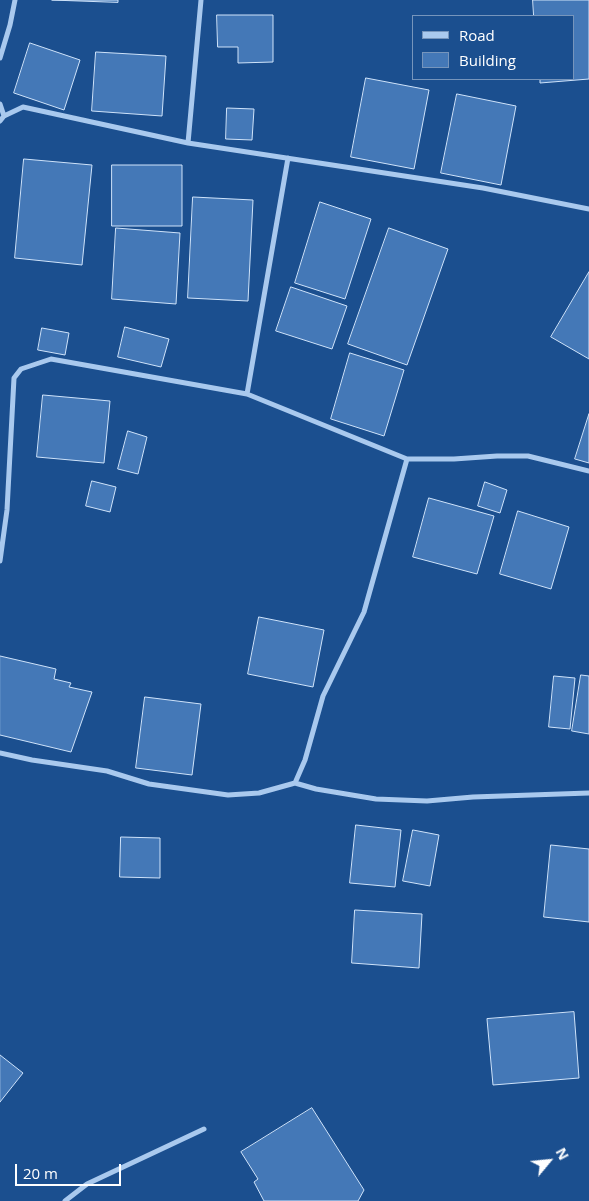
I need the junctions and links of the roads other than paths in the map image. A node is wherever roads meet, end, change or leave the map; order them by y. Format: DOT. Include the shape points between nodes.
graph roads {
  1 [pos="15,0"];
  2 [pos="201,0"];
  3 [pos="0,58"];
  4 [pos="0,104"];
  5 [pos="2,118"];
  6 [pos="188,143"];
  7 [pos="288,158"];
  8 [pos="589,208"];
  9 [pos="247,394"];
  10 [pos="407,459"];
  11 [pos="589,471"];
  12 [pos="0,561"];
  13 [pos="0,753"];
  14 [pos="295,783"];
  15 [pos="589,793"];
  16 [pos="204,1129"];
  17 [pos="65,1201"];
  1 -- 3 [label="street"];
  2 -- 6 [label="street"];
  4 -- 5 [label="street"];
  5 -- 6 [label="street" via="23,108"];
  6 -- 7 [label="street"];
  7 -- 8 [label="street"];
  7 -- 9 [label="street"];
  9 -- 10 [label="street"];
  9 -- 12 [label="street" via="51,359 21,368 14,378 7,510"];
  10 -- 11 [label="street" via="528,456"];
  10 -- 14 [label="street" via="364,612 323,696"];
  13 -- 14 [label="street" via="107,771 149,784 228,795 259,794"];
  14 -- 15 [label="street" via="376,799 427,801"];
  16 -- 17 [label="street" via="87,1184"];
}
